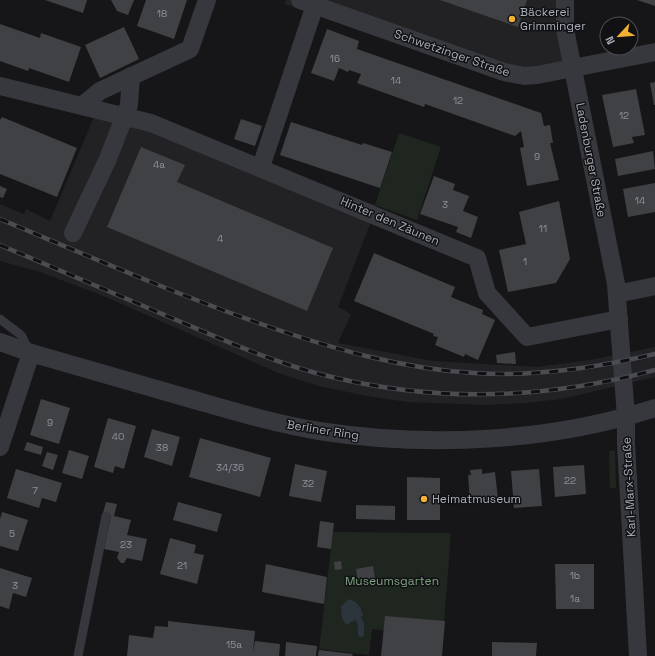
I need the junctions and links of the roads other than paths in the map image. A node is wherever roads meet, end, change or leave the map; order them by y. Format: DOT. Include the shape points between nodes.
graph roads {
  1 [pos="207,0"];
  2 [pos="565,0"];
  3 [pos="308,3"];
  4 [pos="655,52"];
  5 [pos="573,68"];
  6 [pos="131,76"];
  7 [pos="0,86"];
  8 [pos="83,105"];
  9 [pos="125,116"];
  10 [pos="261,167"];
  11 [pos="73,233"];
  12 [pos="655,286"];
  13 [pos="617,294"];
  14 [pos="0,319"];
  15 [pos="620,319"];
  16 [pos="0,342"];
  17 [pos="31,353"];
  18 [pos="655,408"];
  19 [pos="626,417"];
  20 [pos="0,447"];
  21 [pos="106,516"];
  22 [pos="78,656"];
  23 [pos="638,656"];
  1 -- 6 [label="street" via="190,49"];
  2 -- 5 [label="street, Ladenburger Straße" via="565,29"];
  3 -- 5 [label="street, Schwetzinger Straße" via="504,72 524,76"];
  3 -- 10 [label="street"];
  4 -- 5 [label="street, Schwetzinger Straße"];
  5 -- 13 [label="street, Ladenburger Straße"];
  6 -- 8 [label="street" via="100,91"];
  6 -- 9 [label="street" via="129,105"];
  7 -- 8 [label="street, Hinter den Zäunen"];
  8 -- 9 [label="street, Hinter den Zäunen"];
  9 -- 10 [label="street, Hinter den Zäunen" via="151,122"];
  9 -- 11 [label="street"];
  10 -- 15 [label="street, Hinter den Zäunen" via="477,258 486,293 527,337"];
  12 -- 13 [label="street"];
  13 -- 15 [label="street, Ladenburger Straße"];
  14 -- 17 [label="lane" via="21,335"];
  15 -- 19 [label="street, Karl-Marx-Straße"];
  16 -- 17 [label="street, Berliner Ring"];
  17 -- 19 [label="street, Berliner Ring" via="253,417 318,431 377,438 501,438"];
  17 -- 20 [label="street"];
  18 -- 19 [label="street, Berliner Ring"];
  19 -- 23 [label="street, Karl-Marx-Straße"];
  21 -- 22 [label="lane"];
}
